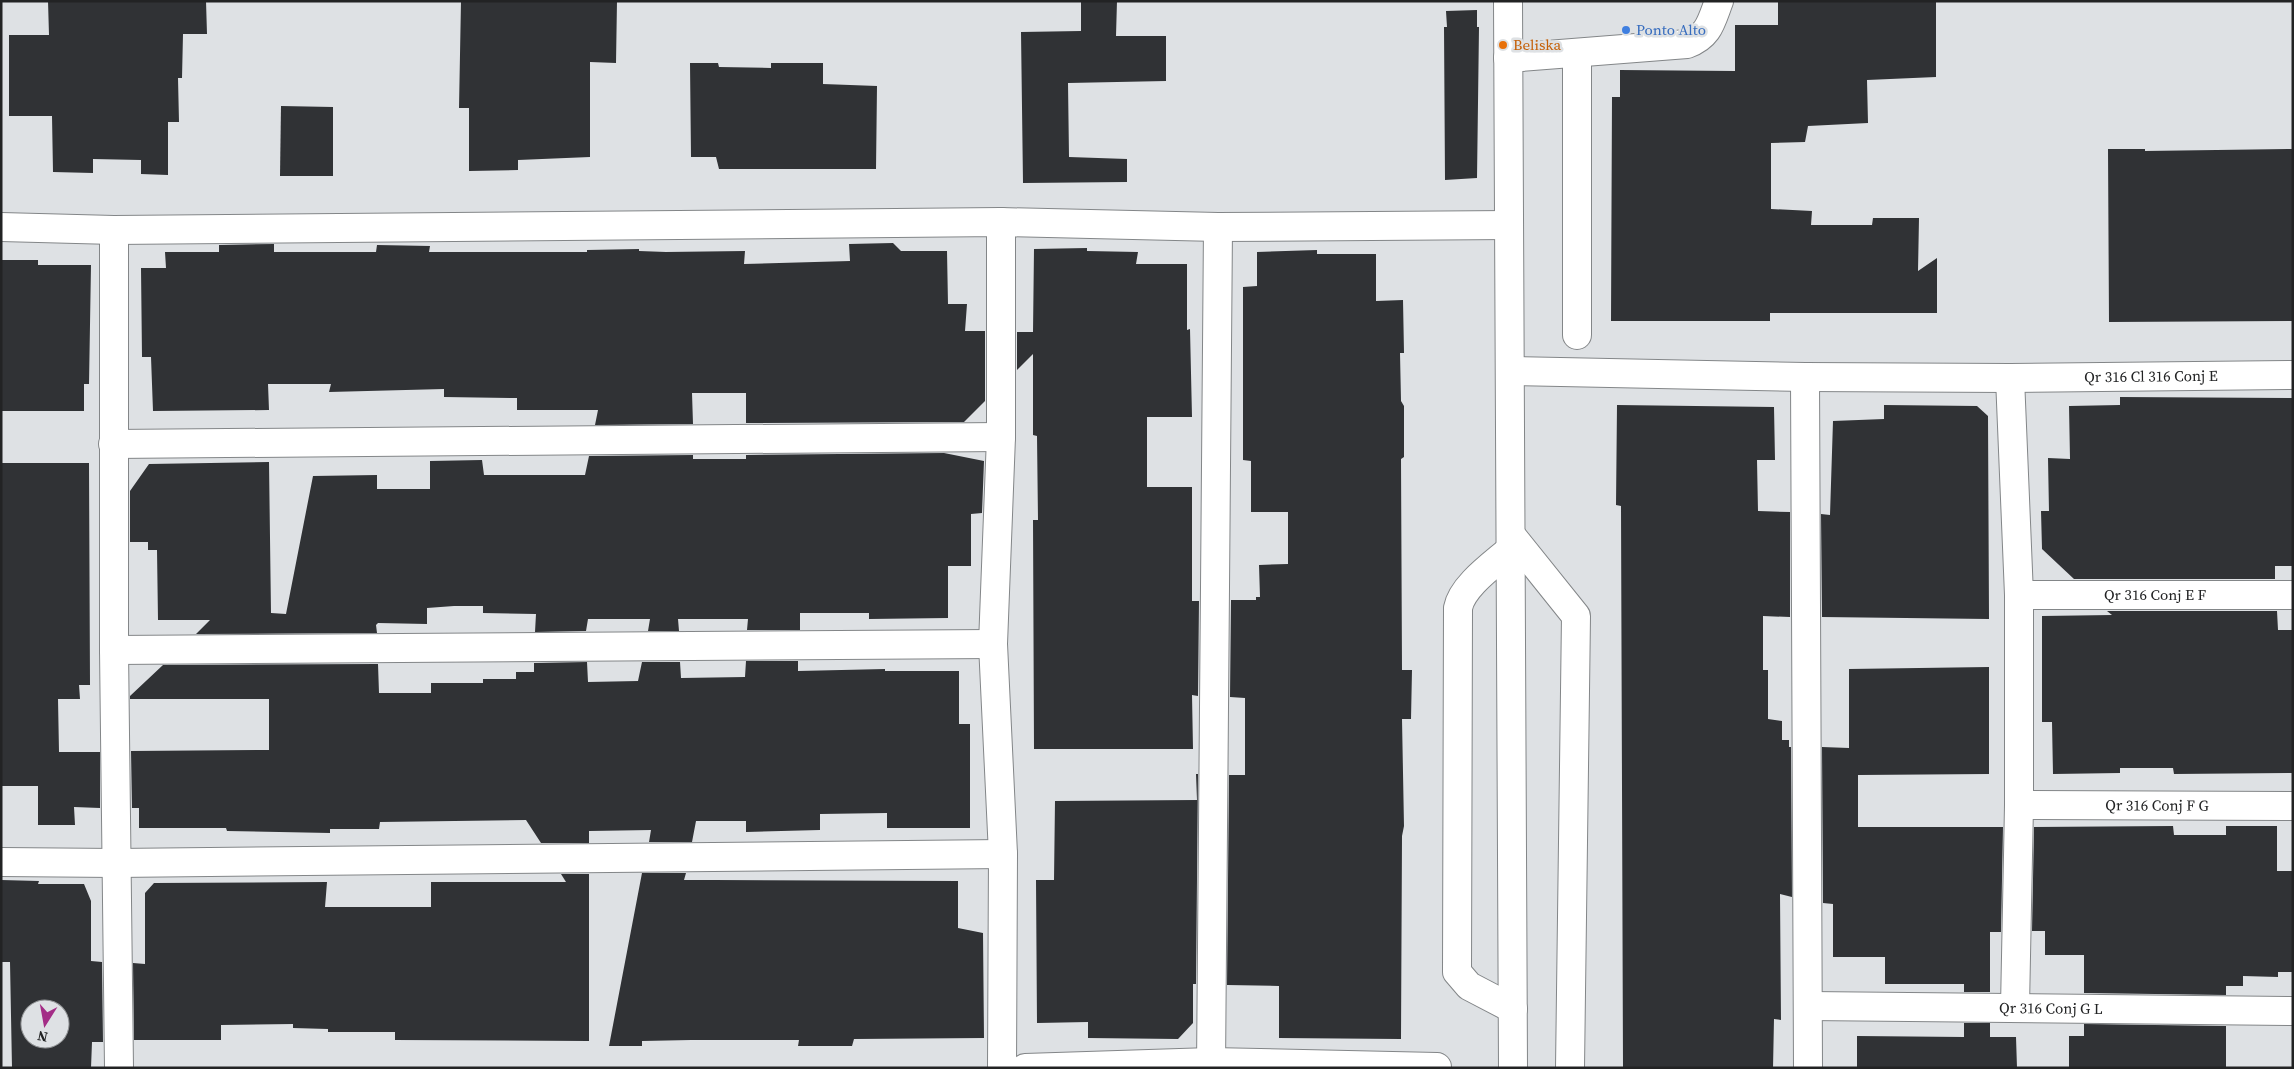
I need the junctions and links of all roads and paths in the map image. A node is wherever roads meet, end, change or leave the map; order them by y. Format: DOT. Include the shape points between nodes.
graph roads {
  1 [pos="1508,1"];
  2 [pos="1720,1"];
  3 [pos="1577,52"];
  4 [pos="1508,58"];
  5 [pos="1001,222"];
  6 [pos="1509,224"];
  7 [pos="1,227"];
  8 [pos="1218,227"];
  9 [pos="114,230"];
  10 [pos="1577,335"];
  11 [pos="1511,371"];
  12 [pos="2293,375"];
  13 [pos="1805,377"];
  14 [pos="2010,378"];
  15 [pos="1001,437"];
  16 [pos="113,444"];
  17 [pos="1511,542"];
  18 [pos="2019,595"];
  19 [pos="2293,596"];
  20 [pos="993,644"];
  21 [pos="114,650"];
  22 [pos="2019,805"];
  23 [pos="2293,806"];
  24 [pos="1003,854"];
  25 [pos="1,862"];
  26 [pos="116,862"];
  27 [pos="1809,1006"];
  28 [pos="1513,1008"];
  29 [pos="2015,1008"];
  30 [pos="2293,1011"];
  31 [pos="1211,1065"];
  32 [pos="1437,1066"];
  33 [pos="119,1068"];
  34 [pos="1002,1068"];
  35 [pos="1025,1068"];
  36 [pos="1513,1068"];
  37 [pos="1570,1068"];
  38 [pos="1808,1068"];
  1 -- 4 [label="street"];
  2 -- 3 [label="street" via="1700,39 1686,44"];
  3 -- 4 [label="street"];
  3 -- 10 [label="street"];
  4 -- 6 [label="street"];
  5 -- 8 [label="street"];
  5 -- 9 [label="street"];
  5 -- 15 [label="street"];
  6 -- 8 [label="street"];
  6 -- 11 [label="street"];
  7 -- 9 [label="street"];
  8 -- 31 [label="street"];
  9 -- 16 [label="street"];
  11 -- 13 [label="street, Qr 316 Cl 316 Conj E"];
  11 -- 17 [label="street"];
  12 -- 14 [label="street, Qr 316 Cl 316 Conj E"];
  13 -- 14 [label="street, Qr 316 Cl 316 Conj E"];
  13 -- 27 [label="street"];
  14 -- 18 [label="street"];
  15 -- 16 [label="street"];
  15 -- 20 [label="street"];
  16 -- 21 [label="street"];
  17 -- 28 [label="street"];
  17 -- 28 [label="street" via="1467,589 1458,608 1458,972 1469,986"];
  17 -- 37 [label="street" via="1576,616"];
  18 -- 19 [label="street, Qr 316 Conj E F"];
  18 -- 22 [label="street"];
  20 -- 21 [label="street"];
  20 -- 24 [label="street"];
  21 -- 26 [label="street"];
  22 -- 23 [label="street, Qr 316 Conj F G"];
  22 -- 29 [label="street"];
  24 -- 26 [label="street"];
  24 -- 34 [label="street"];
  25 -- 26 [label="street"];
  26 -- 33 [label="street"];
  27 -- 29 [label="street, Qr 316 Conj G L"];
  27 -- 38 [label="street"];
  28 -- 36 [label="street"];
  29 -- 30 [label="street, Qr 316 Conj G L"];
  31 -- 32 [label="street"];
  31 -- 35 [label="street"];
}
